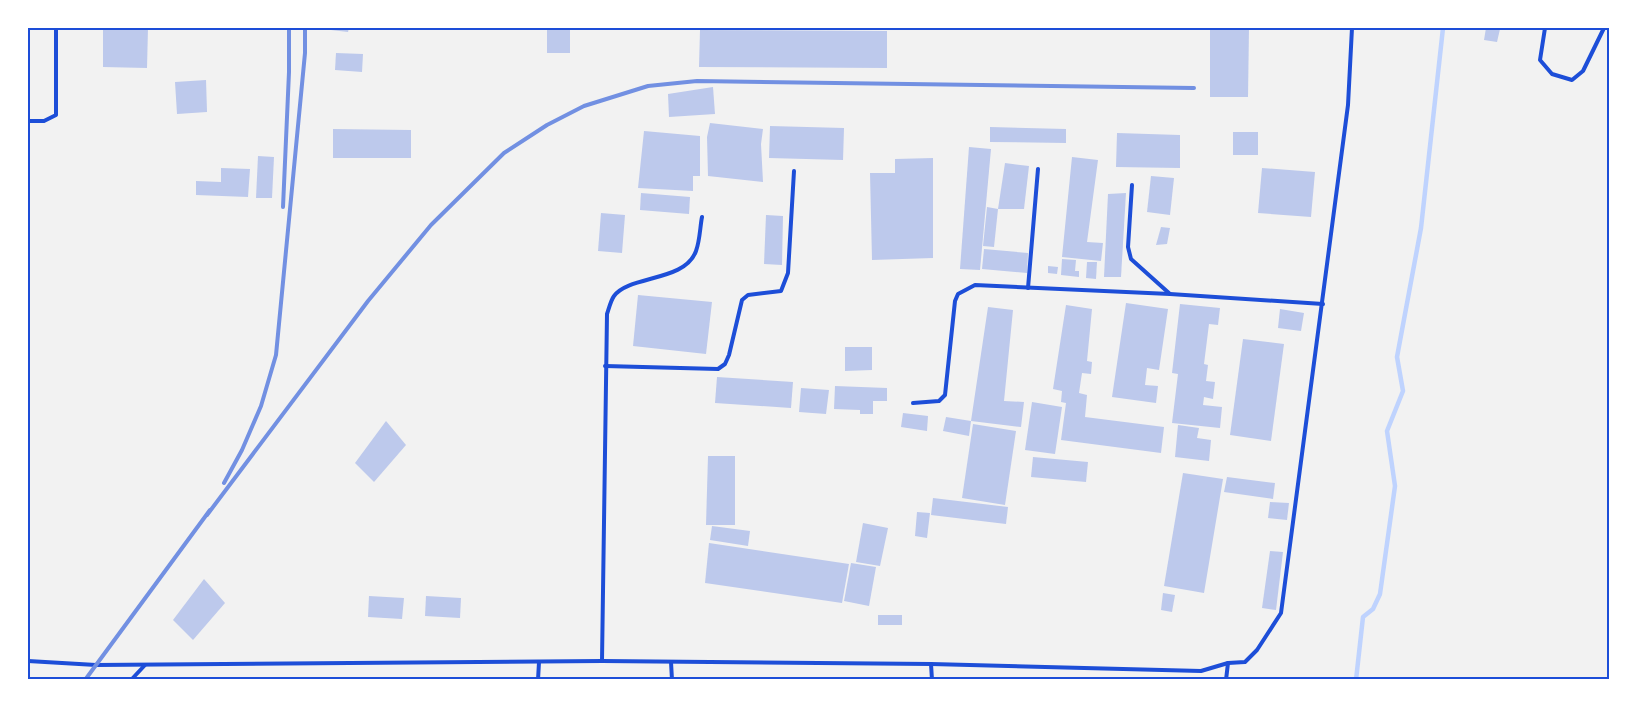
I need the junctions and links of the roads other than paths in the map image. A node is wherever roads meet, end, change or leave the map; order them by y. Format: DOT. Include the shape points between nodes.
graph roads {
  1 [pos="56,28"];
  2 [pos="1352,28"];
  3 [pos="1545,28"];
  4 [pos="1604,28"];
  5 [pos="28,121"];
  6 [pos="1038,169"];
  7 [pos="794,171"];
  8 [pos="1132,185"];
  9 [pos="702,216"];
  10 [pos="1028,288"];
  11 [pos="1170,294"];
  12 [pos="1323,304"];
  13 [pos="605,366"];
  14 [pos="913,402"];
  15 [pos="28,661"];
  16 [pos="602,661"];
  17 [pos="539,662"];
  18 [pos="671,662"];
  19 [pos="1228,663"];
  20 [pos="931,664"];
  21 [pos="145,665"];
  22 [pos="131,680"];
  23 [pos="538,680"];
  24 [pos="672,680"];
  25 [pos="932,680"];
  26 [pos="1226,680"];
  1 -- 5 [label="lane" via="56,115 44,121"];
  2 -- 12 [label="lane" via="1348,105"];
  3 -- 4 [label="lane" via="1540,60 1552,74 1572,80 1583,71"];
  6 -- 10 [label="lane"];
  7 -- 13 [label="lane" via="788,273 781,291 748,295 742,300 725,364 718,369"];
  8 -- 11 [label="lane" via="1128,247 1131,259"];
  9 -- 13 [label="lane" via="696,252 690,262 677,270 622,289 614,296 608,314"];
  10 -- 11 [label="lane"];
  10 -- 14 [label="lane" via="975,285 958,294 945,395 940,401"];
  11 -- 12 [label="lane"];
  12 -- 19 [label="lane" via="1281,614 1257,650 1244,662"];
  13 -- 16 [label="lane"];
  15 -- 21 [label="lane"];
  16 -- 17 [label="lane"];
  16 -- 18 [label="lane"];
  17 -- 21 [label="lane"];
  17 -- 23 [label="lane"];
  18 -- 20 [label="lane"];
  18 -- 24 [label="lane"];
  19 -- 20 [label="lane" via="1201,671"];
  19 -- 26 [label="lane"];
  20 -- 25 [label="lane"];
  21 -- 22 [label="lane"];
}
